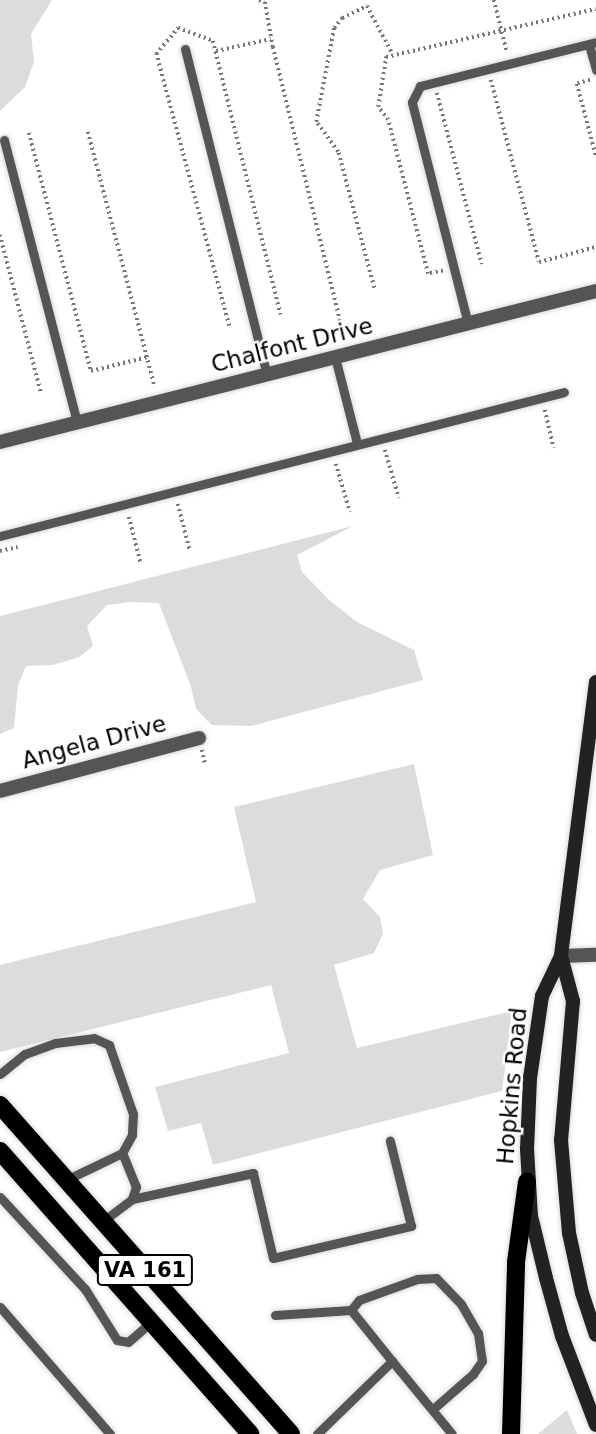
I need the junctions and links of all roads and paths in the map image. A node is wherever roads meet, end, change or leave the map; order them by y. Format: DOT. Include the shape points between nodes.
graph roads {
  1 [pos="259,0"];
  2 [pos="494,0"];
  3 [pos="596,9"];
  4 [pos="502,31"];
  5 [pos="271,39"];
  6 [pos="593,44"];
  7 [pos="185,49"];
  8 [pos="216,51"];
  9 [pos="507,54"];
  10 [pos="393,55"];
  11 [pos="596,71"];
  12 [pos="492,84"];
  13 [pos="578,84"];
  14 [pos="438,97"];
  15 [pos="88,132"];
  16 [pos="29,135"];
  17 [pos="4,140"];
  18 [pos="596,156"];
  19 [pos="0,235"];
  20 [pos="596,247"];
  21 [pos="481,262"];
  22 [pos="444,270"];
  23 [pos="374,288"];
  24 [pos="596,291"];
  25 [pos="468,324"];
  26 [pos="344,337"];
  27 [pos="147,357"];
  28 [pos="335,357"];
  29 [pos="267,375"];
  30 [pos="156,389"];
  31 [pos="41,392"];
  32 [pos="564,392"];
  33 [pos="544,406"];
  34 [pos="78,422"];
  35 [pos="0,442"];
  36 [pos="357,443"];
  37 [pos="554,449"];
  38 [pos="385,450"];
  39 [pos="336,463"];
  40 [pos="398,496"];
  41 [pos="178,504"];
  42 [pos="349,510"];
  43 [pos="129,517"];
  44 [pos="0,536"];
  45 [pos="190,550"];
  46 [pos="141,563"];
  47 [pos="596,682"];
  48 [pos="199,738"];
  49 [pos="0,790"];
  50 [pos="596,955"];
  51 [pos="561,956"];
  52 [pos="0,1074"];
  53 [pos="0,1105"];
  54 [pos="390,1141"];
  55 [pos="0,1151"];
  56 [pos="122,1153"];
  57 [pos="66,1180"];
  58 [pos="527,1182"];
  59 [pos="0,1197"];
  60 [pos="132,1199"];
  61 [pos="103,1221"];
  62 [pos="0,1307"];
  63 [pos="351,1310"];
  64 [pos="275,1315"];
  65 [pos="151,1322"];
  66 [pos="596,1335"];
  67 [pos="393,1361"];
  68 [pos="433,1409"];
  69 [pos="596,1425"];
  70 [pos="110,1434"];
  71 [pos="250,1434"];
  72 [pos="291,1434"];
  73 [pos="317,1434"];
  74 [pos="452,1434"];
  75 [pos="511,1434"];
  1 -- 5 [label="path" via="265,2"];
  2 -- 4 [label="path"];
  3 -- 4 [label="path"];
  4 -- 9 [label="path"];
  4 -- 10 [label="path"];
  5 -- 8 [label="path"];
  5 -- 26 [label="path"];
  6 -- 11 [label="lane"];
  6 -- 25 [label="lane" via="420,86 412,102"];
  7 -- 29 [label="lane"];
  10 -- 22 [label="path" via="386,58 378,107 388,120 428,274"];
  10 -- 23 [label="path" via="367,6 342,18 334,28 316,122 338,152"];
  12 -- 20 [label="path" via="539,262"];
  13 -- 18 [label="path"];
  14 -- 21 [label="path"];
  15 -- 27 [label="path"];
  16 -- 27 [label="path" via="90,371"];
  17 -- 34 [label="lane"];
  19 -- 31 [label="path"];
  24 -- 25 [label="street, Chalfont Drive"];
  25 -- 28 [label="street, Chalfont Drive"];
  27 -- 30 [label="path"];
  28 -- 29 [label="street, Chalfont Drive"];
  28 -- 36 [label="lane"];
  29 -- 34 [label="street, Chalfont Drive"];
  32 -- 36 [label="lane"];
  33 -- 37 [label="path"];
  34 -- 35 [label="street, Chalfont Drive"];
  36 -- 44 [label="lane"];
  38 -- 40 [label="path"];
  39 -- 42 [label="path"];
  41 -- 45 [label="path"];
  43 -- 46 [label="path"];
  47 -- 51 [label="main road, Hopkins Road"];
  48 -- 49 [label="street, Angela Drive"];
  50 -- 51 [label="street"];
  51 -- 58 [label="main road, Hopkins Road" via="542,996 530,1078"];
  51 -- 66 [label="main road, Hopkins Road" via="573,1001 561,1140 569,1233"];
  52 -- 56 [label="lane" via="25,1054 55,1043 94,1038 109,1045 133,1114 132,1135"];
  53 -- 57 [label="main road, VA 161"];
  54 -- 60 [label="lane" via="411,1226 273,1258 253,1173"];
  55 -- 65 [label="main road, VA 161"];
  56 -- 57 [label="lane"];
  56 -- 60 [label="lane" via="136,1187"];
  57 -- 61 [label="main road, VA 161"];
  58 -- 69 [label="main road, Hopkins Road" via="531,1216 562,1336"];
  58 -- 75 [label="main road" via="516,1262"];
  59 -- 65 [label="lane" via="85,1289 117,1340 128,1342"];
  60 -- 61 [label="lane"];
  61 -- 72 [label="main road, VA 161"];
  62 -- 70 [label="lane"];
  63 -- 64 [label="lane"];
  63 -- 67 [label="lane"];
  63 -- 68 [label="lane" via="359,1300 417,1279 436,1278 461,1304 478,1333 482,1361 474,1374"];
  65 -- 71 [label="main road, VA 161"];
  67 -- 68 [label="lane"];
  67 -- 73 [label="lane"];
  68 -- 74 [label="lane"];
}
